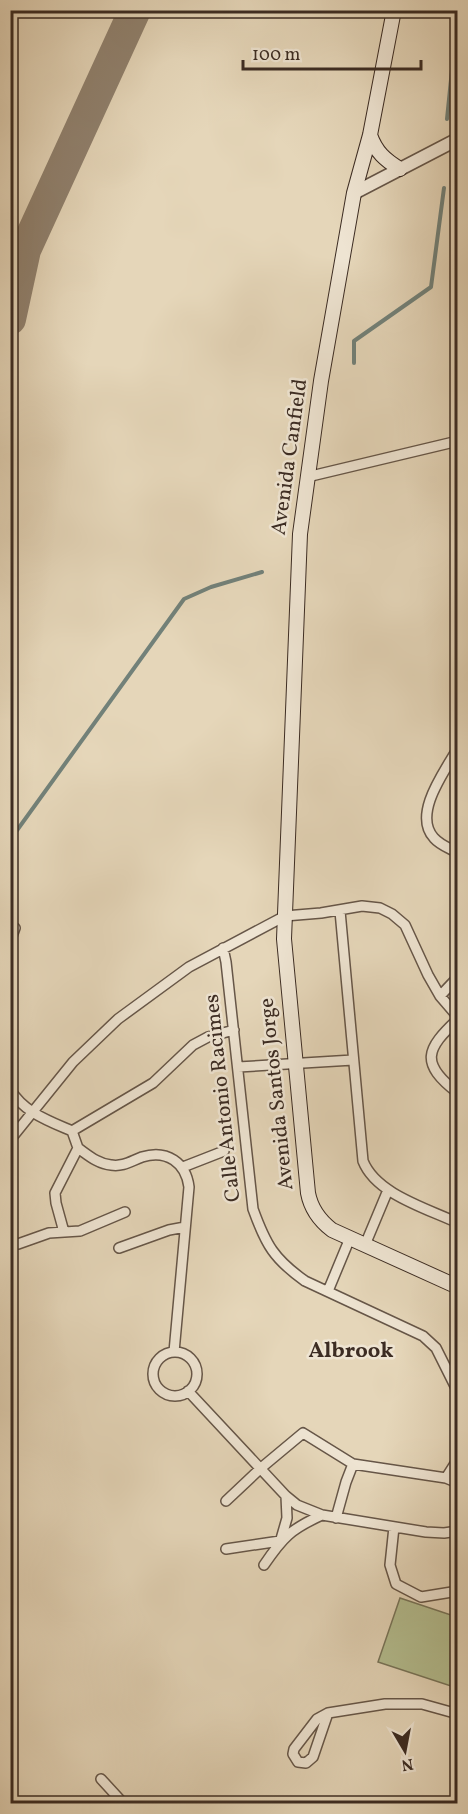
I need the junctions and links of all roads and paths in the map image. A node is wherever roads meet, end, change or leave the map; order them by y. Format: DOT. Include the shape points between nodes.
graph roads {
  1 [pos="394,10"];
  2 [pos="370,135"];
  3 [pos="458,139"];
  4 [pos="400,169"];
  5 [pos="354,193"];
  6 [pos="458,441"];
  7 [pos="307,477"];
  8 [pos="458,748"];
  9 [pos="458,853"];
  10 [pos="340,910"];
  11 [pos="285,916"];
  12 [pos="15,928"];
  13 [pos="10,942"];
  14 [pos="223,948"];
  15 [pos="458,977"];
  16 [pos="440,996"];
  17 [pos="458,1018"];
  18 [pos="234,1030"];
  19 [pos="354,1060"];
  20 [pos="295,1063"];
  21 [pos="238,1067"];
  22 [pos="10,1089"];
  23 [pos="458,1093"];
  24 [pos="32,1112"];
  25 [pos="72,1131"];
  26 [pos="10,1140"];
  27 [pos="78,1148"];
  28 [pos="224,1151"];
  29 [pos="183,1167"];
  30 [pos="388,1190"];
  31 [pos="125,1212"];
  32 [pos="458,1223"];
  33 [pos="185,1227"];
  34 [pos="64,1232"];
  35 [pos="350,1238"];
  36 [pos="18,1244"];
  37 [pos="365,1245"];
  38 [pos="119,1248"];
  39 [pos="458,1287"];
  40 [pos="327,1291"];
  41 [pos="174,1352"];
  42 [pos="455,1380"];
  43 [pos="188,1391"];
  44 [pos="458,1392"];
  45 [pos="458,1459"];
  46 [pos="354,1464"];
  47 [pos="261,1468"];
  48 [pos="446,1478"];
  49 [pos="458,1483"];
  50 [pos="286,1496"];
  51 [pos="226,1501"];
  52 [pos="322,1515"];
  53 [pos="336,1518"];
  54 [pos="394,1527"];
  55 [pos="458,1531"];
  56 [pos="280,1541"];
  57 [pos="226,1549"];
  58 [pos="264,1565"];
  59 [pos="458,1591"];
  60 [pos="328,1713"];
  61 [pos="458,1714"];
  62 [pos="101,1779"];
  63 [pos="458,1799"];
  64 [pos="124,1803"];
  65 [pos="455,1803"];
  1 -- 2 [label="main road, Avenida Canfield"];
  2 -- 4 [label="main road" via="375,148"];
  2 -- 5 [label="main road, Avenida Canfield"];
  3 -- 4 [label="street"];
  4 -- 5 [label="street"];
  5 -- 7 [label="main road, Avenida Canfield"];
  6 -- 7 [label="street"];
  7 -- 11 [label="main road, Avenida Canfield" via="297,582"];
  8 -- 9 [label="street" via="425,818 433,837"];
  10 -- 11 [label="street"];
  10 -- 16 [label="street" via="373,906 398,918 409,932"];
  10 -- 19 [label="street"];
  11 -- 14 [label="street"];
  11 -- 20 [label="main road, Avenida Santos Jorge" via="284,958"];
  12 -- 13 [label="street"];
  14 -- 18 [label="street, Calle Antonio Racimes"];
  14 -- 24 [label="street" via="169,980 118,1019 73,1062"];
  15 -- 16 [label="street"];
  16 -- 17 [label="street"];
  17 -- 23 [label="street" via="438,1038 431,1057 433,1069"];
  18 -- 21 [label="street, Calle Antonio Racimes"];
  18 -- 25 [label="street" via="193,1045 153,1083"];
  19 -- 20 [label="street"];
  19 -- 30 [label="street" via="363,1161 370,1176"];
  20 -- 21 [label="street"];
  20 -- 35 [label="main road, Avenida Santos Jorge" via="310,1202 324,1223"];
  21 -- 40 [label="street, Calle Antonio Racimes" via="253,1209 263,1237 290,1270"];
  22 -- 24 [label="street"];
  24 -- 25 [label="street"];
  24 -- 26 [label="street"];
  25 -- 27 [label="street"];
  27 -- 29 [label="street" via="109,1165 155,1155"];
  27 -- 34 [label="street" via="55,1193"];
  28 -- 29 [label="street"];
  29 -- 33 [label="street" via="189,1187"];
  30 -- 32 [label="street"];
  30 -- 37 [label="street"];
  31 -- 34 [label="street" via="80,1231"];
  33 -- 38 [label="street"];
  33 -- 41 [label="street"];
  34 -- 36 [label="street"];
  35 -- 37 [label="main road, Avenida Santos Jorge"];
  35 -- 40 [label="street"];
  37 -- 39 [label="main road, Avenida Santos Jorge"];
  40 -- 42 [label="street, Calle Antonio Racimes" via="423,1336 436,1348"];
  41 -- 43 [label="street" via="187,1356 195,1367 196,1380"];
  41 -- 43 [label="street" via="155,1364 153,1378 167,1395"];
  42 -- 44 [label="street, Calle Antonio Racimes"];
  43 -- 47 [label="street"];
  45 -- 48 [label="street"];
  46 -- 47 [label="street" via="303,1433"];
  46 -- 48 [label="street"];
  46 -- 53 [label="street"];
  47 -- 50 [label="street"];
  47 -- 51 [label="street"];
  48 -- 49 [label="street"];
  50 -- 52 [label="street"];
  50 -- 56 [label="street" via="287,1518"];
  52 -- 53 [label="street"];
  52 -- 56 [label="street"];
  53 -- 54 [label="street"];
  54 -- 55 [label="street" via="426,1533"];
  54 -- 59 [label="street" via="390,1565 396,1584 421,1597"];
  56 -- 57 [label="street"];
  56 -- 58 [label="street"];
  60 -- 60 [label="street" via="317,1719 294,1749 298,1762 306,1763 313,1757"];
  60 -- 61 [label="street" via="385,1704 422,1704"];
  62 -- 64 [label="street"];
  63 -- 65 [label="main road"];
}
